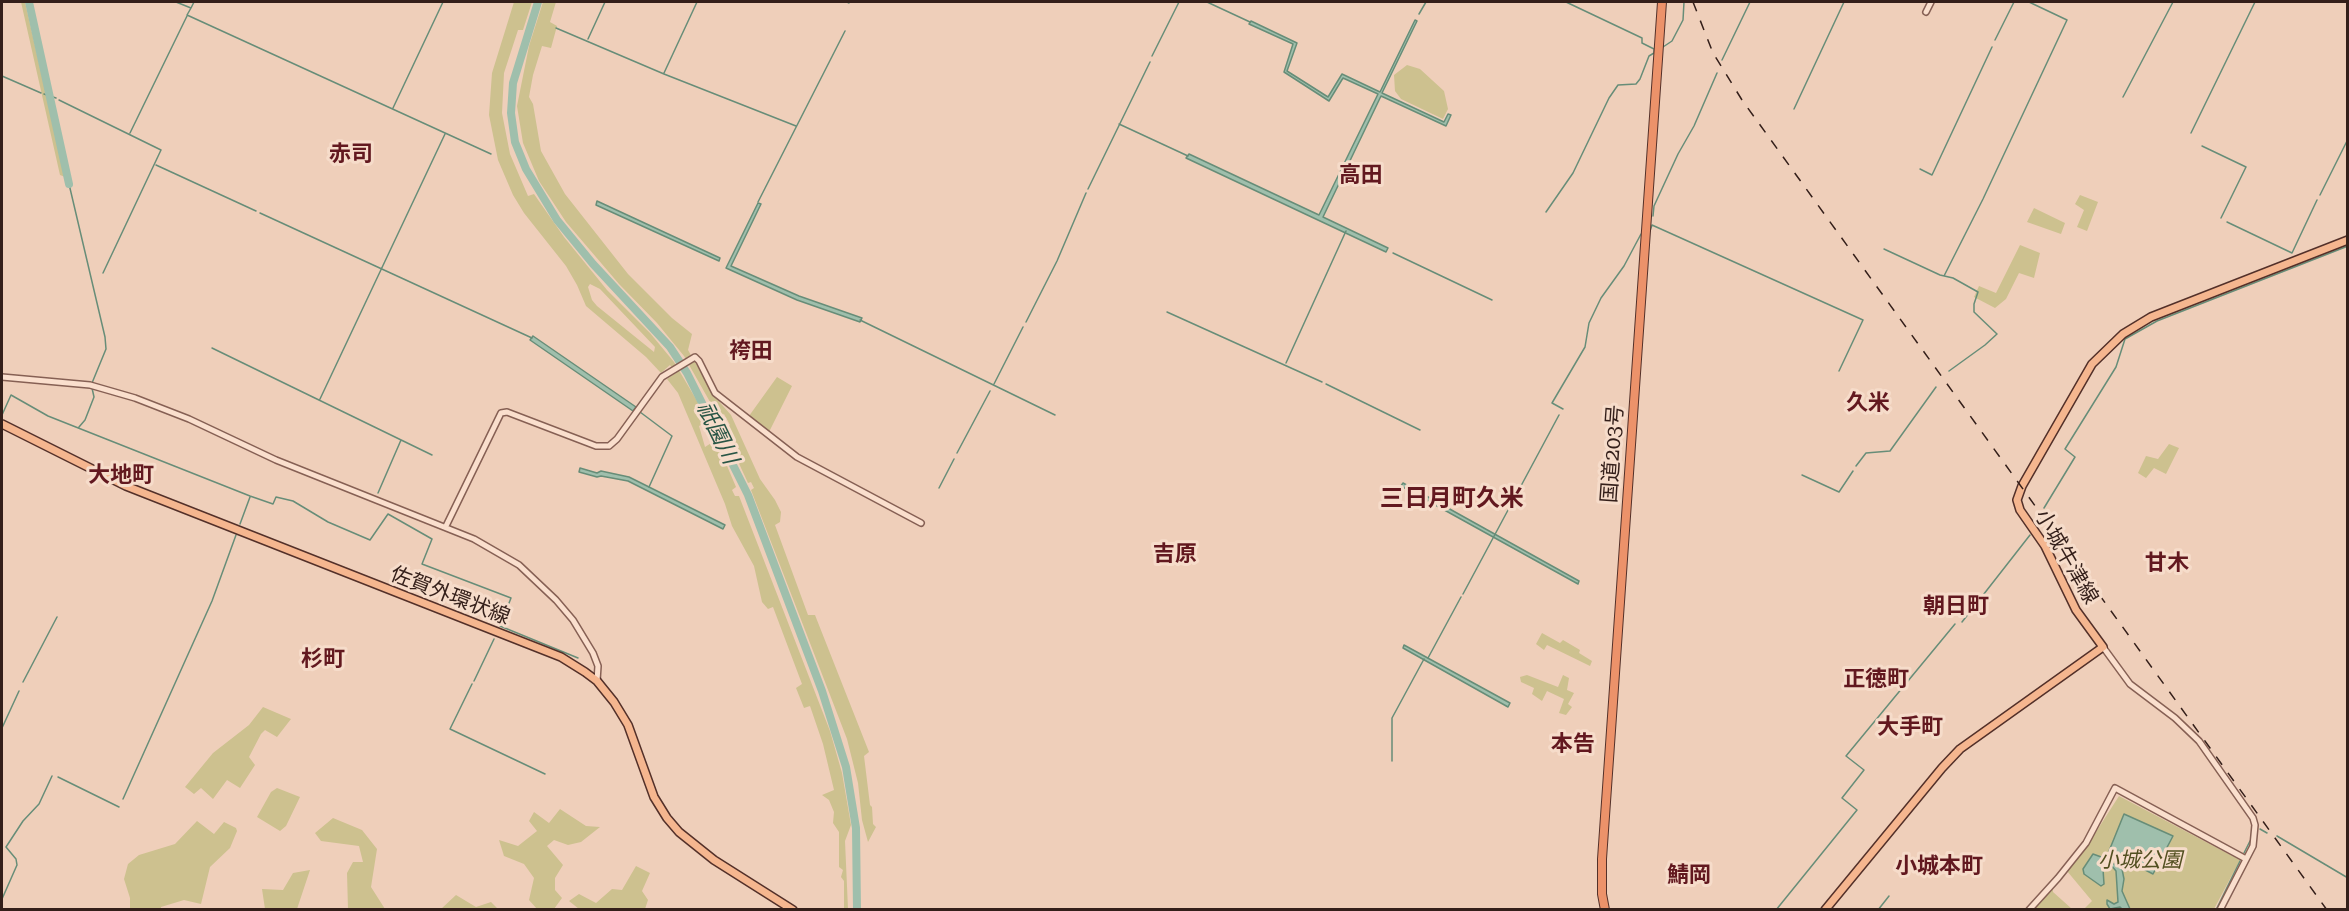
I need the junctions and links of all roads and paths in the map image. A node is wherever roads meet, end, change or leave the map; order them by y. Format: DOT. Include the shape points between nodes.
graph roads {
  1 [pos="1662,2"];
  2 [pos="1931,2"];
  3 [pos="1926,12"];
  4 [pos="2348,240"];
  5 [pos="2,377"];
  6 [pos="2,424"];
  7 [pos="921,523"];
  8 [pos="446,526"];
  9 [pos="2103,647"];
  10 [pos="597,681"];
  11 [pos="2246,859"];
  12 [pos="794,909"];
  13 [pos="1605,909"];
  14 [pos="1826,909"];
  15 [pos="2029,909"];
  16 [pos="2220,909"];
  1 -- 13 [label="highway, 国道203号" via="1602,859"];
  2 -- 3 [label="street"];
  4 -- 9 [label="main road, 小城牛津線" via="2141,322 2112,343 2084,376 2022,486 2017,504 2045,546 2076,610"];
  5 -- 8 [label="street" via="92,386 135,398 276,460"];
  6 -- 10 [label="main road, 佐賀外環状線" via="126,486 561,657"];
  7 -- 8 [label="street" via="797,457 715,393 699,361 693,358 658,382 609,446 596,446 501,413"];
  8 -- 10 [label="street" via="499,552 556,600 593,653 598,666"];
  9 -- 11 [label="street" via="2130,684 2199,741 2248,809 2255,832"];
  9 -- 14 [label="main road" via="1960,749"];
  10 -- 12 [label="main road, 佐賀外環状線" via="627,725 654,796 667,818 693,845"];
  11 -- 15 [label="street" via="2115,788 2086,843"];
  11 -- 16 [label="street"];
}
